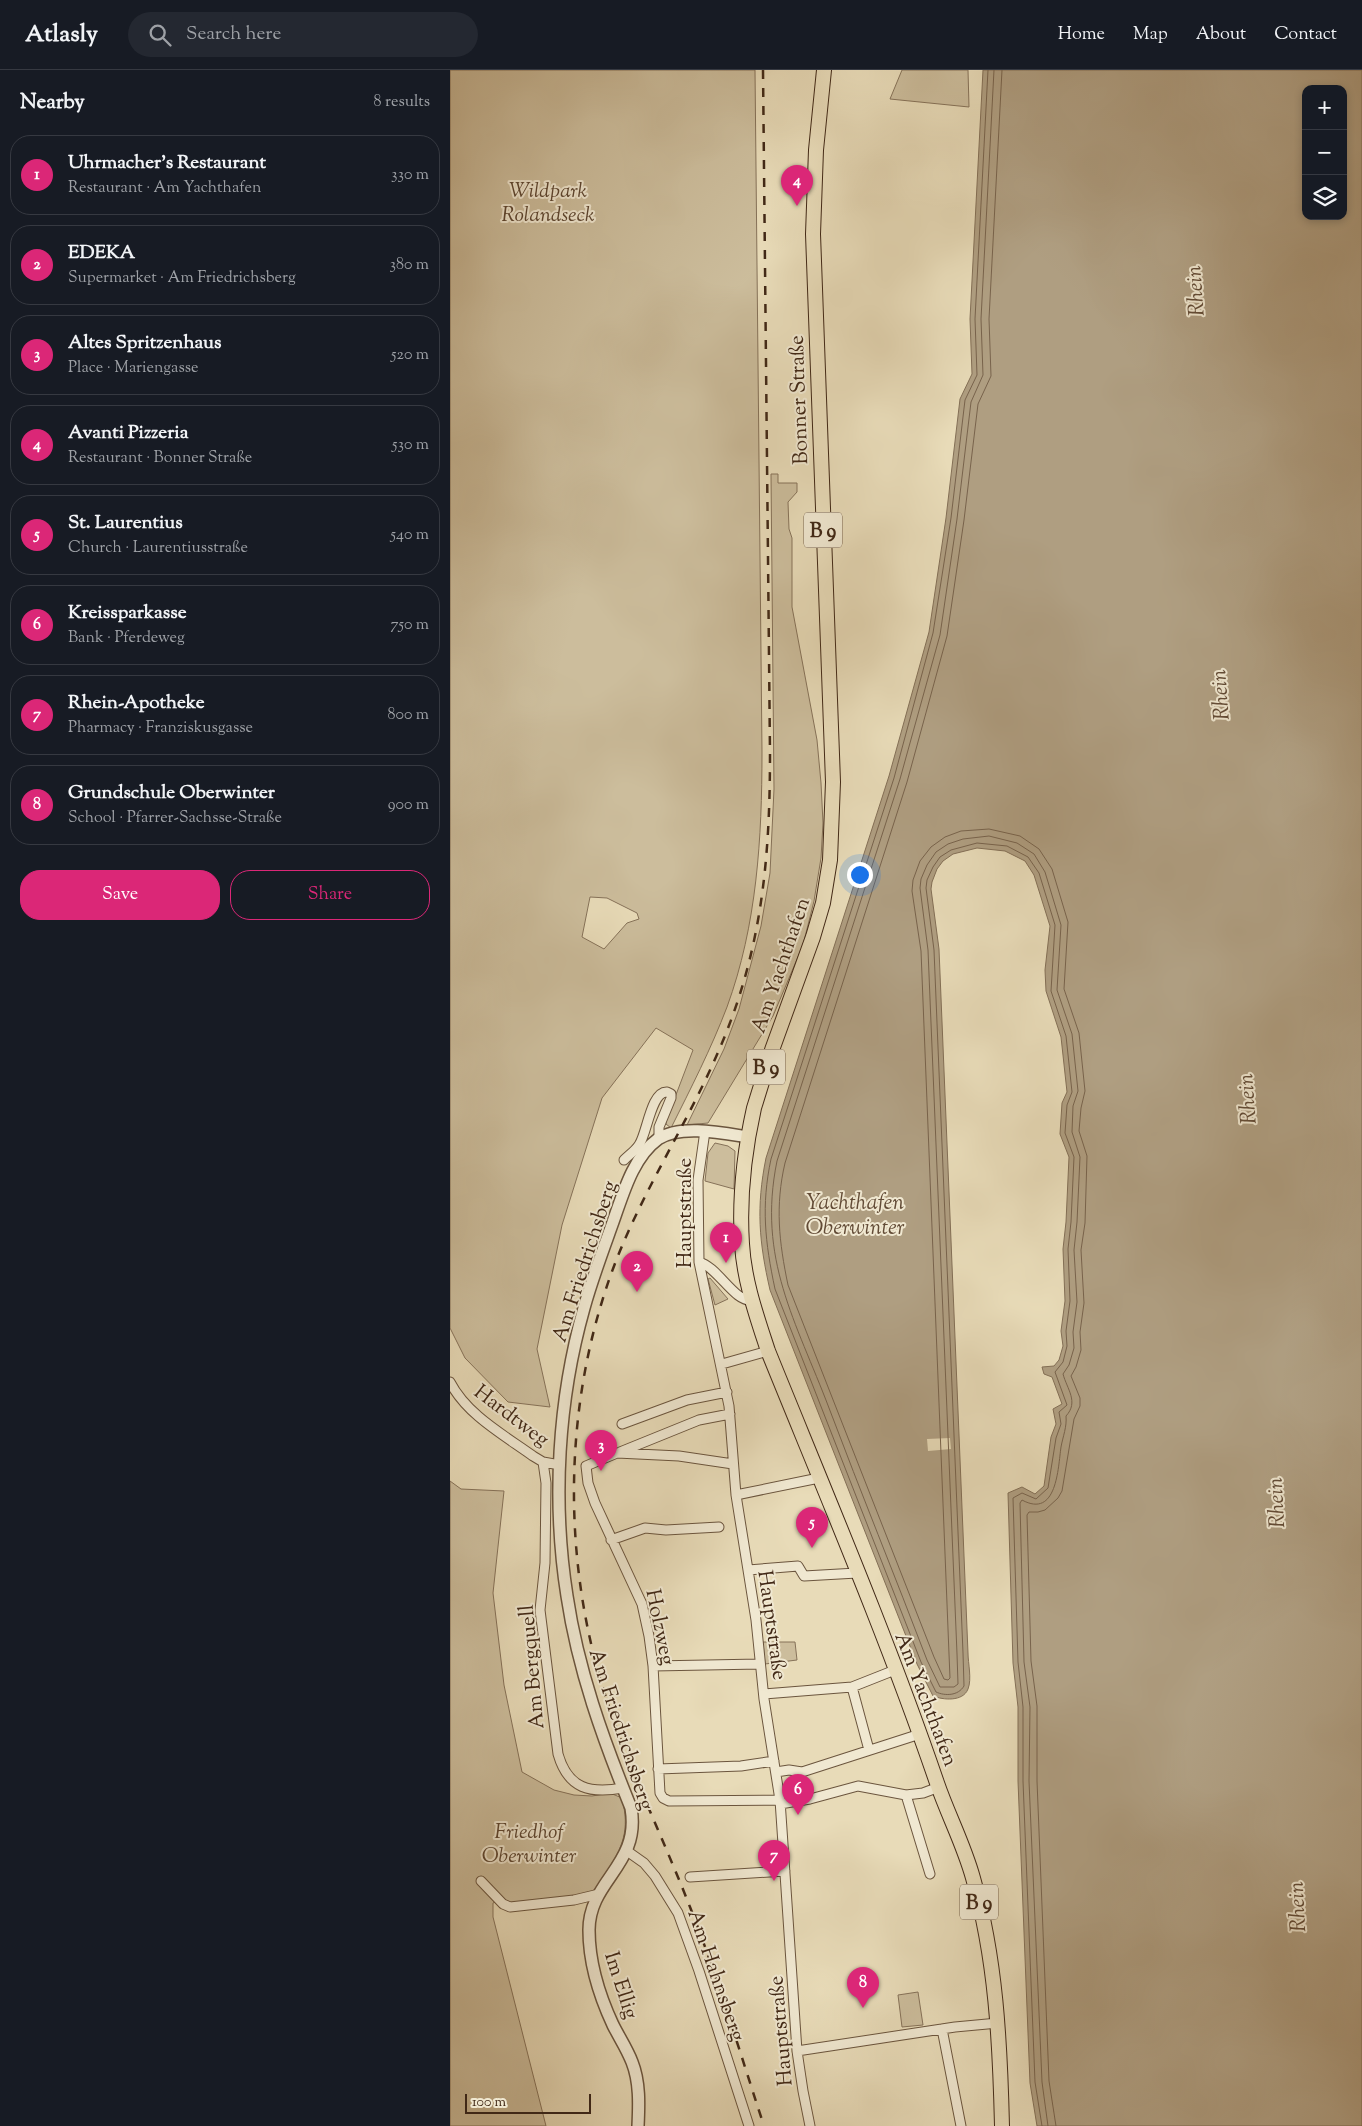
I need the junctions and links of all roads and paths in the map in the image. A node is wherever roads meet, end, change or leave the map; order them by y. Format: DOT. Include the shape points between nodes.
graph roads {
  1 [pos="824,70"];
  2 [pos="831,728"];
  3 [pos="705,1131"];
  4 [pos="748,1137"];
  5 [pos="659,1139"];
  6 [pos="624,1160"];
  7 [pos="699,1262"];
  8 [pos="752,1300"];
  9 [pos="768,1351"];
  10 [pos="722,1364"];
  11 [pos="450,1382"];
  12 [pos="727,1392"];
  13 [pos="730,1414"];
  14 [pos="622,1424"];
  15 [pos="617,1453"];
  16 [pos="543,1462"];
  17 [pos="560,1464"];
  18 [pos="732,1464"];
  19 [pos="819,1478"];
  20 [pos="736,1495"];
  21 [pos="719,1527"];
  22 [pos="611,1540"];
  23 [pos="747,1566"];
  24 [pos="857,1573"];
  25 [pos="760,1664"];
  26 [pos="653,1666"];
  27 [pos="895,1670"];
  28 [pos="852,1687"];
  29 [pos="764,1694"];
  30 [pos="920,1734"];
  31 [pos="869,1750"];
  32 [pos="774,1761"];
  33 [pos="658,1769"];
  34 [pos="776,1772"];
  35 [pos="939,1787"];
  36 [pos="623,1788"];
  37 [pos="906,1795"];
  38 [pos="780,1802"];
  39 [pos="627,1851"];
  40 [pos="785,1871"];
  41 [pos="930,1874"];
  42 [pos="690,1877"];
  43 [pos="481,1881"];
  44 [pos="599,1894"];
  45 [pos="998,2023"];
  46 [pos="942,2030"];
  47 [pos="797,2051"];
  48 [pos="638,2126"];
  49 [pos="749,2126"];
  50 [pos="810,2126"];
  51 [pos="961,2126"];
  52 [pos="1002,2126"];
  1 -- 2 [label="main road, Bonner Straße / B 9" via="816,150 813,239"];
  2 -- 4 [label="main road, Am Yachthafen / B 9" via="832,837 823,903 770,1058"];
  3 -- 4 [label="street, Am Friedrichsberg"];
  3 -- 5 [label="street, Am Friedrichsberg" via="672,1133"];
  3 -- 7 [label="street, Hauptstraße" via="698,1180"];
  4 -- 8 [label="main road, Am Yachthafen / B 9" via="742,1190 742,1246"];
  5 -- 6 [label="street" via="659,1127 671,1098 671,1094 662,1091 654,1100 639,1145"];
  5 -- 17 [label="street, Am Friedrichsberg" via="641,1156 634,1168 584,1308 568,1383"];
  7 -- 8 [label="street" via="743,1299"];
  7 -- 10 [label="street, Hauptstraße"];
  8 -- 9 [label="main road, Am Yachthafen / B 9"];
  9 -- 10 [label="street"];
  9 -- 19 [label="main road, Am Yachthafen / B 9"];
  10 -- 12 [label="street, Hauptstraße"];
  11 -- 16 [label="street, Hardtweg" via="471,1410"];
  12 -- 13 [label="street, Hauptstraße"];
  12 -- 14 [label="street" via="687,1400"];
  13 -- 15 [label="street" via="699,1420"];
  13 -- 18 [label="street, Hauptstraße"];
  15 -- 18 [label="street" via="679,1456"];
  15 -- 22 [label="street, Holzweg" via="586,1466 588,1484"];
  16 -- 17 [label="street, Hardtweg"];
  16 -- 36 [label="street, Am Bergquell" via="546,1483 545,1563 540,1610 558,1754 564,1772 575,1783 596,1791"];
  17 -- 36 [label="street, Am Friedrichsberg" via="562,1555 572,1628 587,1690"];
  18 -- 20 [label="street, Hauptstraße"];
  19 -- 20 [label="street"];
  19 -- 24 [label="main road, Am Yachthafen / B 9"];
  20 -- 23 [label="street, Hauptstraße"];
  21 -- 22 [label="street" via="646,1528"];
  22 -- 26 [label="street, Holzweg" via="642,1604"];
  23 -- 24 [label="street" via="798,1566 804,1576"];
  23 -- 25 [label="street, Hauptstraße"];
  24 -- 27 [label="main road, Am Yachthafen / B 9"];
  25 -- 26 [label="street"];
  25 -- 29 [label="street, Hauptstraße"];
  26 -- 33 [label="street, Holzweg"];
  27 -- 28 [label="street"];
  27 -- 30 [label="main road, Am Yachthafen / B 9"];
  28 -- 29 [label="street"];
  28 -- 31 [label="street"];
  29 -- 32 [label="street, Hauptstraße"];
  30 -- 31 [label="street"];
  30 -- 35 [label="main road, Am Yachthafen / B 9"];
  31 -- 34 [label="street" via="802,1772"];
  32 -- 33 [label="street" via="741,1766"];
  32 -- 34 [label="street, Hauptstraße"];
  33 -- 38 [label="street, Holzweg" via="660,1793 669,1801"];
  34 -- 38 [label="street, Hauptstraße"];
  35 -- 37 [label="street"];
  35 -- 45 [label="main road, Am Yachthafen / B 9" via="973,1878 993,1970"];
  36 -- 39 [label="street, Am Friedrichsberg" via="633,1820"];
  37 -- 38 [label="street" via="858,1786 810,1799"];
  37 -- 41 [label="street"];
  38 -- 40 [label="street, Hauptstraße"];
  39 -- 44 [label="street, Am Friedrichsberg"];
  39 -- 49 [label="street, Am Hahnsberg" via="655,1876 678,1913"];
  40 -- 42 [label="street"];
  40 -- 47 [label="street, Hauptstraße"];
  43 -- 44 [label="street" via="510,1907"];
  44 -- 48 [label="street, Im Ellig" via="592,1908 590,1948 601,1997 632,2063 639,2101"];
  45 -- 46 [label="street"];
  45 -- 52 [label="main road, Am Yachthafen / B 9"];
  46 -- 47 [label="street"];
  46 -- 51 [label="street"];
  47 -- 50 [label="street, Hauptstraße"];
}
